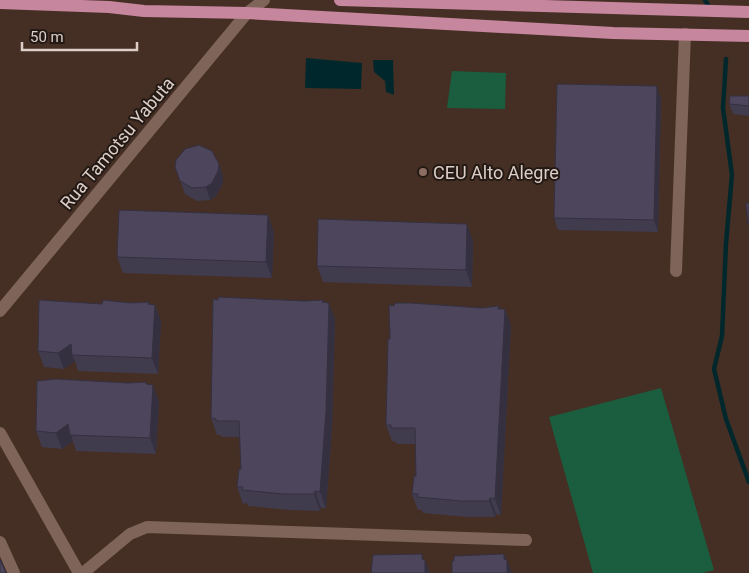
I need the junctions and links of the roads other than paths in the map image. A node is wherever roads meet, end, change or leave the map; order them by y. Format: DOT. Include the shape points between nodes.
graph roads {
  1 [pos="264,0"];
  2 [pos="340,0"];
  3 [pos="0,3"];
  4 [pos="749,12"];
  5 [pos="247,13"];
  6 [pos="685,34"];
  7 [pos="749,36"];
  8 [pos="676,271"];
  9 [pos="0,311"];
  10 [pos="0,432"];
  11 [pos="526,540"];
  12 [pos="0,542"];
  13 [pos="14,573"];
  14 [pos="81,573"];
  1 -- 5 [label="street, Rua Tamotsu Yabuta"];
  2 -- 4 [label="main road"];
  3 -- 5 [label="main road"];
  5 -- 6 [label="main road"];
  5 -- 9 [label="street, Rua Tamotsu Yabuta"];
  6 -- 7 [label="main road"];
  6 -- 8 [label="street"];
  10 -- 14 [label="street"];
  11 -- 14 [label="street" via="147,528 130,534"];
  12 -- 13 [label="street"];
}
